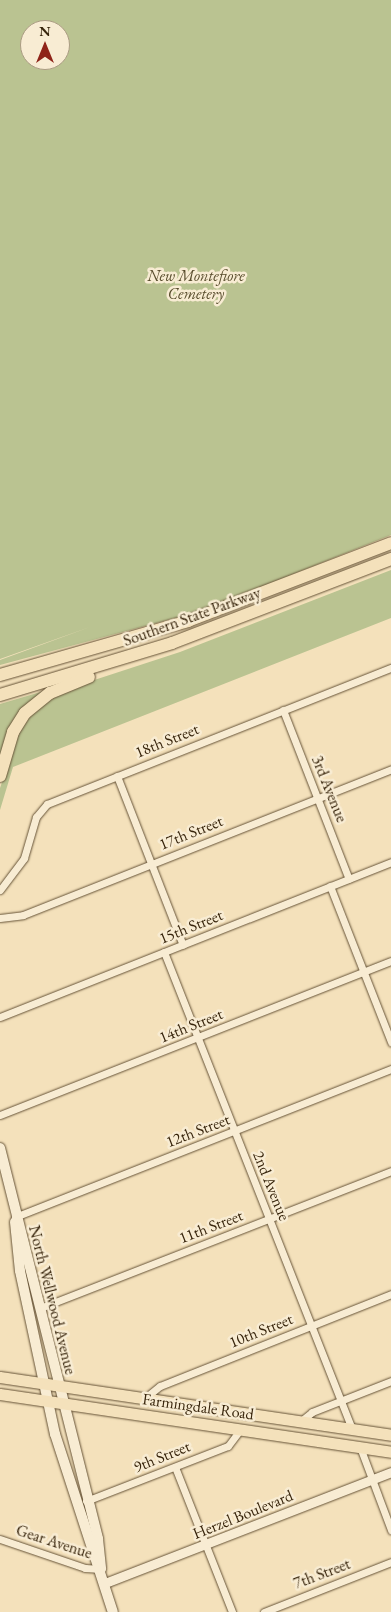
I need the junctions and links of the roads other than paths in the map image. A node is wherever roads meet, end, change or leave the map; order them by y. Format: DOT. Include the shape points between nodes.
graph roads {
  1 [pos="391,543"];
  2 [pos="391,559"];
  3 [pos="136,656"];
  4 [pos="391,668"];
  5 [pos="0,675"];
  6 [pos="0,695"];
  7 [pos="283,710"];
  8 [pos="391,770"];
  9 [pos="0,776"];
  10 [pos="117,776"];
  11 [pos="317,798"];
  12 [pos="391,862"];
  13 [pos="152,864"];
  14 [pos="349,878"];
  15 [pos="330,886"];
  16 [pos="0,890"];
  17 [pos="0,918"];
  18 [pos="183,945"];
  19 [pos="164,952"];
  20 [pos="391,961"];
  21 [pos="363,972"];
  22 [pos="0,1017"];
  23 [pos="197,1038"];
  24 [pos="391,1042"];
  25 [pos="391,1069"];
  26 [pos="0,1115"];
  27 [pos="234,1132"];
  28 [pos="0,1148"];
  29 [pos="391,1171"];
  30 [pos="15,1217"];
  31 [pos="269,1219"];
  32 [pos="391,1294"];
  33 [pos="40,1308"];
  34 [pos="311,1326"];
  35 [pos="0,1378"];
  36 [pos="391,1382"];
  37 [pos="44,1384"];
  38 [pos="57,1385"];
  39 [pos="0,1394"];
  40 [pos="145,1398"];
  41 [pos="47,1401"];
  42 [pos="341,1401"];
  43 [pos="61,1403"];
  44 [pos="301,1421"];
  45 [pos="241,1429"];
  46 [pos="352,1429"];
  47 [pos="391,1435"];
  48 [pos="360,1447"];
  49 [pos="391,1452"];
  50 [pos="175,1467"];
  51 [pos="391,1472"];
  52 [pos="371,1480"];
  53 [pos="86,1501"];
  54 [pos="391,1530"];
  55 [pos="0,1539"];
  56 [pos="206,1546"];
  57 [pos="391,1562"];
  58 [pos="101,1569"];
  59 [pos="105,1583"];
  60 [pos="114,1612"];
  61 [pos="232,1612"];
  62 [pos="264,1612"];
  1 -- 5 [label="highway, Southern State Parkway" via="188,621"];
  2 -- 3 [label="highway, Southern State Parkway"];
  3 -- 6 [label="highway, Southern State Parkway"];
  3 -- 9 [label="highway" via="57,689 31,707 13,732"];
  4 -- 7 [label="street, 18th Street"];
  7 -- 10 [label="street, 18th Street"];
  7 -- 11 [label="street, 3rd Avenue"];
  8 -- 11 [label="street, 17th Street"];
  10 -- 13 [label="street"];
  10 -- 16 [label="street, 18th Street" via="41,808 24,858"];
  11 -- 13 [label="street, 17th Street"];
  11 -- 14 [label="street, 3rd Avenue"];
  12 -- 14 [label="street, 15th Street"];
  13 -- 17 [label="street, 17th Street" via="23,915"];
  13 -- 18 [label="street"];
  14 -- 15 [label="street, 15th Street"];
  15 -- 18 [label="street, 15th Street"];
  15 -- 21 [label="street"];
  18 -- 19 [label="street, 15th Street"];
  19 -- 22 [label="street, 15th Street"];
  19 -- 23 [label="street, 2nd Avenue"];
  20 -- 21 [label="street, 14th Street"];
  21 -- 23 [label="street, 14th Street"];
  21 -- 24 [label="street"];
  23 -- 26 [label="street, 14th Street"];
  23 -- 27 [label="street, 2nd Avenue"];
  25 -- 27 [label="street, 12th Street"];
  27 -- 30 [label="street, 12th Street"];
  27 -- 31 [label="street, 2nd Avenue"];
  28 -- 30 [label="main road"];
  29 -- 31 [label="street, 11th Street"];
  30 -- 33 [label="main road, North Wellwood Avenue"];
  30 -- 37 [label="main road, North Wellwood Avenue" via="15,1245"];
  31 -- 33 [label="street, 11th Street"];
  31 -- 34 [label="street, 2nd Avenue"];
  32 -- 34 [label="street, 10th Street"];
  33 -- 38 [label="main road, North Wellwood Avenue"];
  34 -- 40 [label="street, 10th Street" via="160,1386"];
  34 -- 42 [label="street, 2nd Avenue"];
  35 -- 37 [label="main road, Farmingdale Road"];
  36 -- 42 [label="street"];
  37 -- 38 [label="main road, Farmingdale Road"];
  37 -- 41 [label="main road, North Wellwood Avenue"];
  38 -- 40 [label="main road, Farmingdale Road"];
  38 -- 43 [label="main road, North Wellwood Avenue"];
  39 -- 41 [label="main road, Farmingdale Road"];
  40 -- 44 [label="main road, Farmingdale Road"];
  41 -- 43 [label="main road, Farmingdale Road"];
  41 -- 58 [label="main road, North Wellwood Avenue" via="75,1504"];
  42 -- 44 [label="street"];
  42 -- 46 [label="street, 2nd Avenue"];
  43 -- 45 [label="main road, Farmingdale Road"];
  43 -- 53 [label="main road, North Wellwood Avenue"];
  44 -- 46 [label="main road, Farmingdale Road"];
  45 -- 48 [label="main road, Farmingdale Road"];
  45 -- 50 [label="street, 9th Street" via="230,1444"];
  46 -- 47 [label="main road, Farmingdale Road"];
  48 -- 49 [label="main road, Farmingdale Road"];
  48 -- 52 [label="street"];
  50 -- 53 [label="street, 9th Street"];
  50 -- 56 [label="street"];
  51 -- 52 [label="street, Herzel Boulevard"];
  52 -- 54 [label="street"];
  52 -- 56 [label="street, Herzel Boulevard"];
  53 -- 58 [label="main road, North Wellwood Avenue"];
  55 -- 58 [label="street, Gear Avenue" via="85,1568"];
  56 -- 59 [label="street, Herzel Boulevard"];
  56 -- 61 [label="street"];
  57 -- 62 [label="street, 7th Street"];
  58 -- 59 [label="main road, North Wellwood Avenue"];
  59 -- 60 [label="main road, North Wellwood Avenue"];
}
